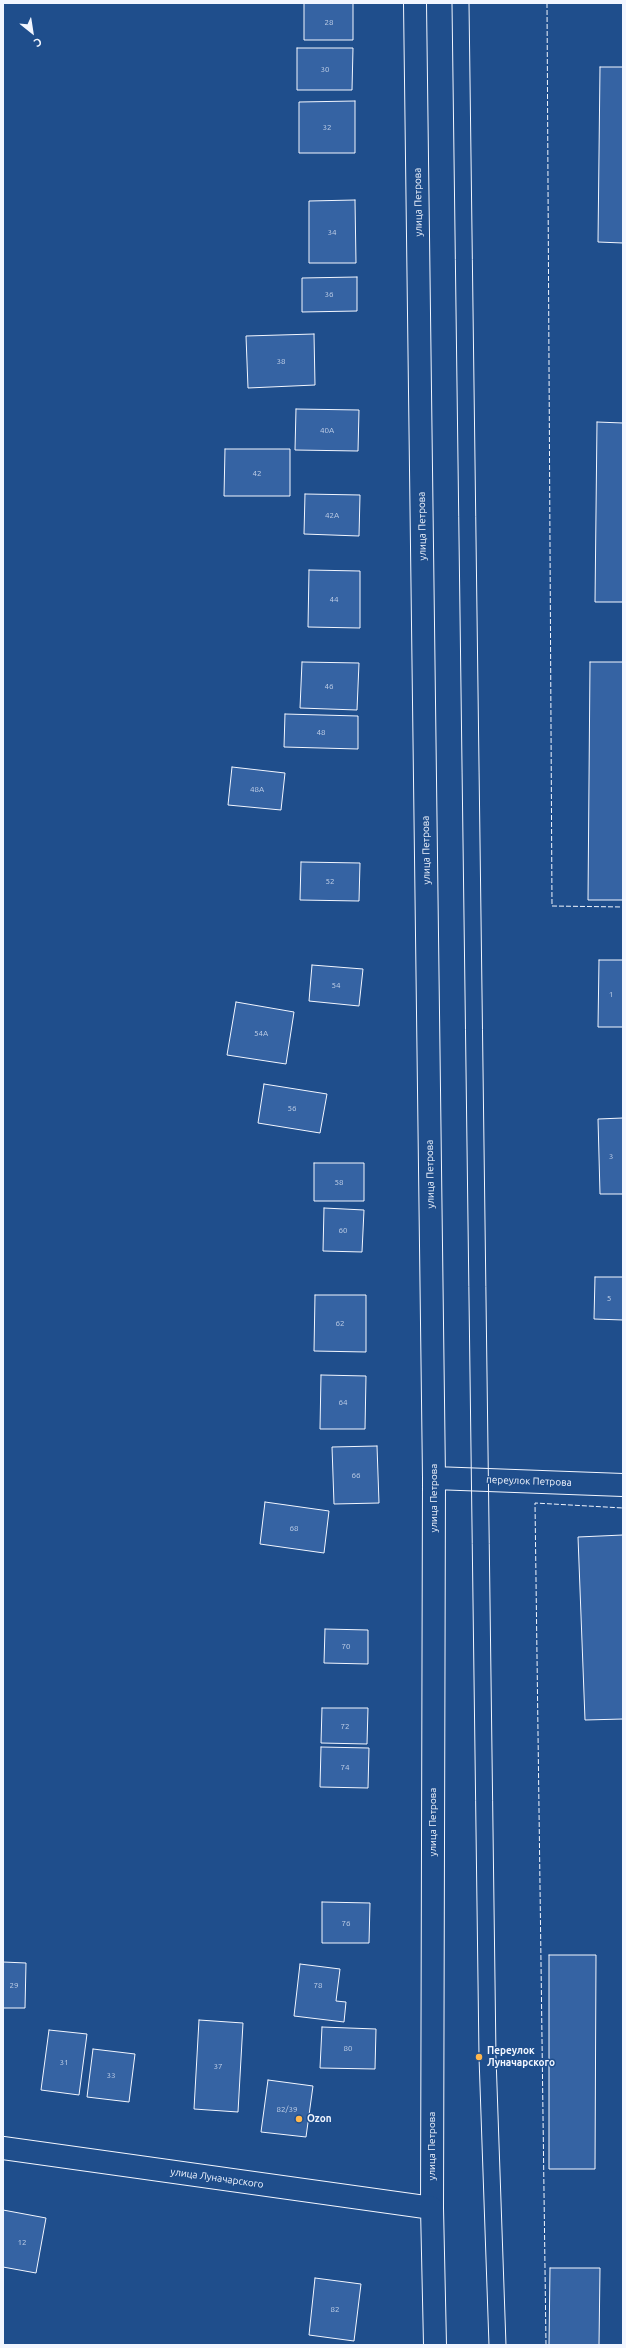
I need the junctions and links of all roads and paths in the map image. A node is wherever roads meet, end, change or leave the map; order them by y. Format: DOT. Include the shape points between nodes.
graph roads {
  1 [pos="415,3"];
  2 [pos="434,1478"];
  3 [pos="623,1485"];
  4 [pos="3,2148"];
  5 [pos="432,2208"];
  6 [pos="435,2345"];
  1 -- 2 [label="street, улица Петрова"];
  2 -- 3 [label="street, переулок Петрова"];
  2 -- 5 [label="street, улица Петрова"];
  4 -- 5 [label="street, улица Луначарского"];
  5 -- 6 [label="street, улица Петрова"];
}
